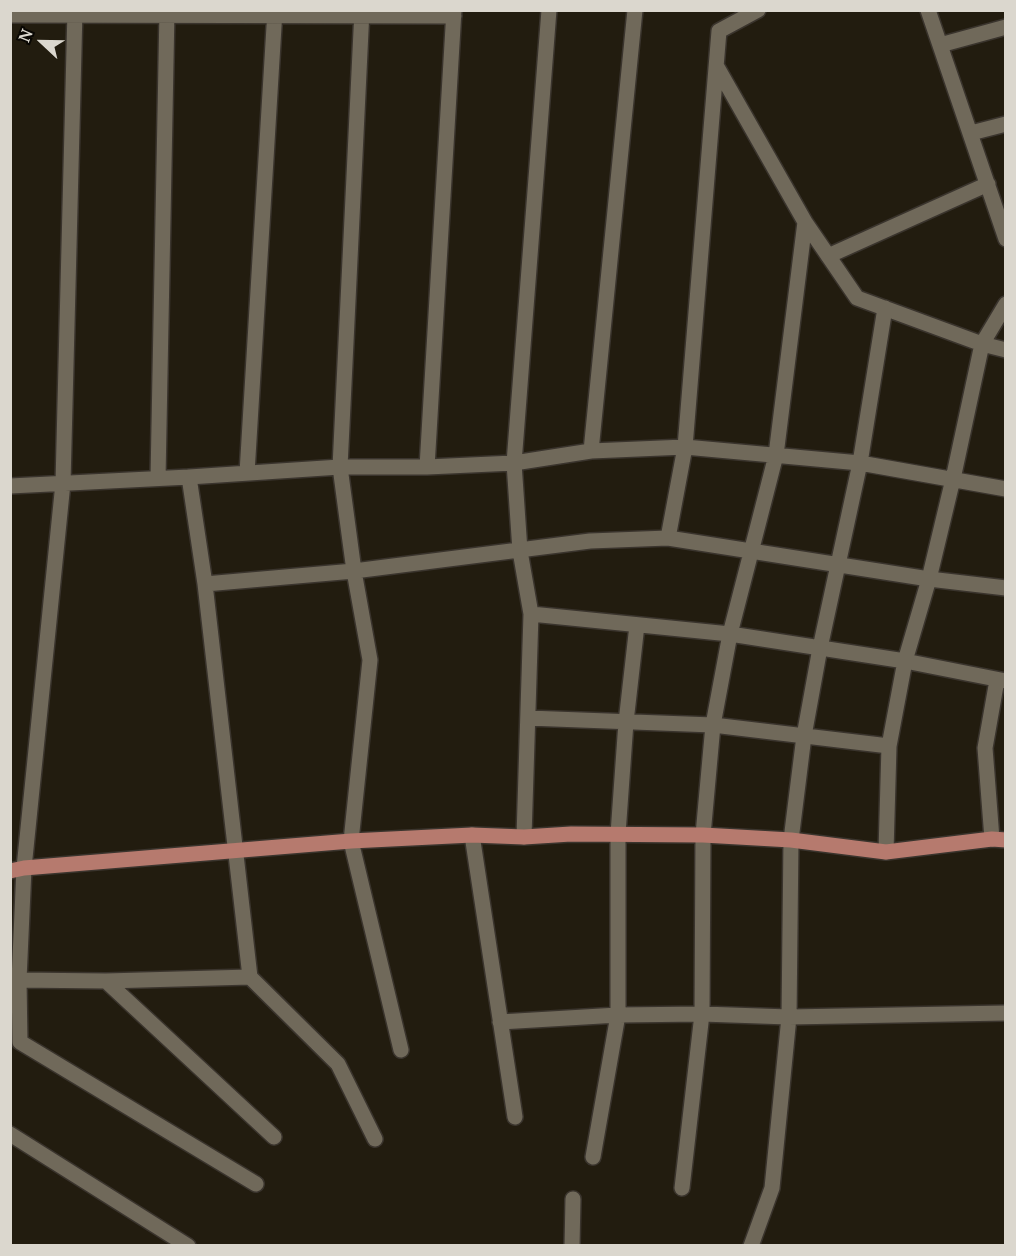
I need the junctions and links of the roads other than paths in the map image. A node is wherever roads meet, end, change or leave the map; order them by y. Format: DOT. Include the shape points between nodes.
graph roads {
  1 [pos="549,10"];
  2 [pos="635,10"];
  3 [pos="758,10"];
  4 [pos="928,10"];
  5 [pos="75,13"];
  6 [pos="167,13"];
  7 [pos="275,13"];
  8 [pos="362,13"];
  9 [pos="454,13"];
  10 [pos="10,15"];
  11 [pos="1005,27"];
  12 [pos="940,45"];
  13 [pos="717,67"];
  14 [pos="1005,124"];
  15 [pos="971,133"];
  16 [pos="988,184"];
  17 [pos="804,222"];
  18 [pos="1005,239"];
  19 [pos="828,256"];
  20 [pos="1005,304"];
  21 [pos="885,308"];
  22 [pos="982,344"];
  23 [pos="1005,351"];
  24 [pos="686,447"];
  25 [pos="591,451"];
  26 [pos="776,456"];
  27 [pos="514,463"];
  28 [pos="860,463"];
  29 [pos="340,467"];
  30 [pos="427,467"];
  31 [pos="247,473"];
  32 [pos="189,477"];
  33 [pos="158,478"];
  34 [pos="953,479"];
  35 [pos="63,483"];
  36 [pos="10,486"];
  37 [pos="1005,489"];
  38 [pos="668,538"];
  39 [pos="520,550"];
  40 [pos="752,552"];
  41 [pos="839,565"];
  42 [pos="354,571"];
  43 [pos="929,579"];
  44 [pos="205,584"];
  45 [pos="1005,588"];
  46 [pos="531,614"];
  47 [pos="637,625"];
  48 [pos="730,634"];
  49 [pos="820,648"];
  50 [pos="905,661"];
  51 [pos="1001,681"];
  52 [pos="528,718"];
  53 [pos="627,722"];
  54 [pos="713,725"];
  55 [pos="804,736"];
  56 [pos="889,746"];
  57 [pos="618,834"];
  58 [pos="472,835"];
  59 [pos="703,835"];
  60 [pos="524,837"];
  61 [pos="999,839"];
  62 [pos="790,840"];
  63 [pos="351,842"];
  64 [pos="236,851"];
  65 [pos="886,852"];
  66 [pos="17,870"];
  67 [pos="250,977"];
  68 [pos="19,980"];
  69 [pos="106,981"];
  70 [pos="1005,1013"];
  71 [pos="702,1014"];
  72 [pos="618,1016"];
  73 [pos="789,1017"];
  74 [pos="500,1022"];
  75 [pos="401,1050"];
  76 [pos="515,1117"];
  77 [pos="10,1134"];
  78 [pos="274,1137"];
  79 [pos="375,1139"];
  80 [pos="592,1157"];
  81 [pos="256,1184"];
  82 [pos="682,1188"];
  83 [pos="573,1199"];
  84 [pos="188,1245"];
  85 [pos="572,1245"];
  86 [pos="751,1245"];
  1 -- 27 [label="street"];
  2 -- 25 [label="street"];
  3 -- 13 [label="street" via="719,32"];
  4 -- 12 [label="street"];
  5 -- 6 [label="street"];
  5 -- 10 [label="street"];
  5 -- 35 [label="street"];
  6 -- 7 [label="street"];
  6 -- 33 [label="street"];
  7 -- 8 [label="street"];
  7 -- 31 [label="street"];
  8 -- 9 [label="street"];
  8 -- 29 [label="street"];
  9 -- 30 [label="street"];
  11 -- 12 [label="street"];
  12 -- 15 [label="street"];
  13 -- 17 [label="street"];
  13 -- 24 [label="street"];
  14 -- 15 [label="street"];
  15 -- 16 [label="street"];
  16 -- 18 [label="street"];
  16 -- 19 [label="street"];
  17 -- 19 [label="street"];
  17 -- 26 [label="street"];
  19 -- 21 [label="street" via="857,297"];
  20 -- 22 [label="street"];
  21 -- 22 [label="street"];
  21 -- 28 [label="street"];
  22 -- 23 [label="street"];
  22 -- 34 [label="street"];
  24 -- 25 [label="street"];
  24 -- 26 [label="street"];
  24 -- 38 [label="street"];
  25 -- 27 [label="street"];
  26 -- 28 [label="street"];
  26 -- 40 [label="street"];
  27 -- 30 [label="street"];
  27 -- 39 [label="street"];
  28 -- 34 [label="street"];
  28 -- 41 [label="street"];
  29 -- 30 [label="street"];
  29 -- 31 [label="street"];
  29 -- 42 [label="street"];
  31 -- 32 [label="street"];
  32 -- 33 [label="street"];
  32 -- 44 [label="street"];
  33 -- 35 [label="street"];
  34 -- 37 [label="street"];
  34 -- 43 [label="street"];
  35 -- 36 [label="street"];
  35 -- 66 [label="street"];
  38 -- 39 [label="street" via="590,541"];
  38 -- 40 [label="street"];
  39 -- 42 [label="street"];
  39 -- 46 [label="street"];
  40 -- 41 [label="street"];
  40 -- 48 [label="street"];
  41 -- 43 [label="street"];
  41 -- 49 [label="street"];
  42 -- 44 [label="street"];
  42 -- 63 [label="street" via="370,660"];
  43 -- 45 [label="street"];
  43 -- 50 [label="street"];
  44 -- 64 [label="street"];
  46 -- 47 [label="street"];
  46 -- 52 [label="street"];
  47 -- 48 [label="street"];
  47 -- 53 [label="street"];
  48 -- 49 [label="street"];
  48 -- 54 [label="street"];
  49 -- 50 [label="street"];
  49 -- 55 [label="street"];
  50 -- 51 [label="street"];
  50 -- 56 [label="street"];
  51 -- 61 [label="street" via="985,748"];
  52 -- 53 [label="street"];
  52 -- 60 [label="street"];
  53 -- 54 [label="street"];
  53 -- 57 [label="street"];
  54 -- 55 [label="street"];
  54 -- 59 [label="street"];
  55 -- 56 [label="street"];
  55 -- 62 [label="street"];
  56 -- 65 [label="street"];
  57 -- 59 [label="main road"];
  57 -- 60 [label="main road"];
  57 -- 72 [label="street"];
  58 -- 60 [label="main road"];
  58 -- 63 [label="main road"];
  58 -- 74 [label="street"];
  59 -- 62 [label="main road"];
  59 -- 71 [label="street"];
  61 -- 65 [label="main road"];
  62 -- 65 [label="main road"];
  62 -- 73 [label="street"];
  63 -- 64 [label="main road"];
  63 -- 75 [label="street"];
  64 -- 66 [label="main road"];
  64 -- 67 [label="street"];
  66 -- 68 [label="street"];
  67 -- 69 [label="street"];
  67 -- 79 [label="street" via="338,1064"];
  68 -- 69 [label="street"];
  68 -- 81 [label="street" via="20,1042"];
  69 -- 78 [label="street"];
  70 -- 73 [label="street"];
  71 -- 72 [label="street"];
  71 -- 73 [label="street"];
  71 -- 82 [label="street"];
  72 -- 74 [label="street"];
  72 -- 80 [label="street"];
  73 -- 86 [label="street" via="772,1188"];
  74 -- 76 [label="street"];
  77 -- 84 [label="street"];
  83 -- 85 [label="street"];
}
